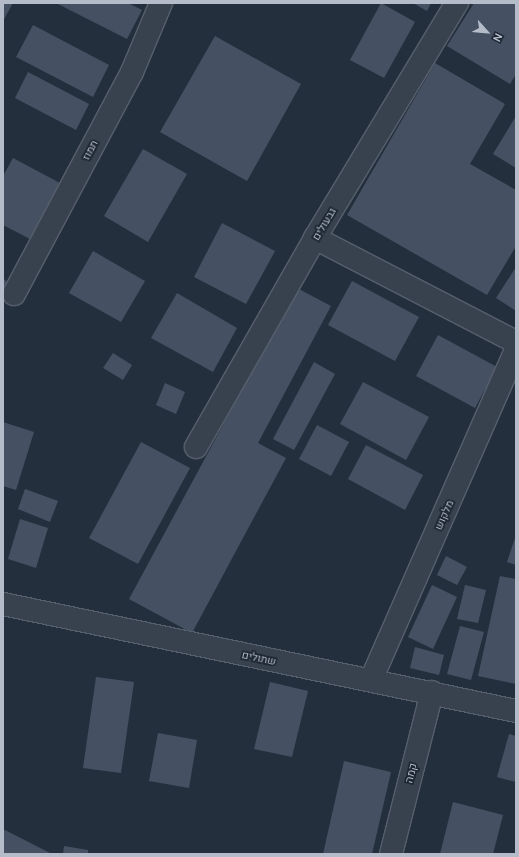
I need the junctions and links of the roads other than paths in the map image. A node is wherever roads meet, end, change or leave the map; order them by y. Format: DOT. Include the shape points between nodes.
graph roads {
  1 [pos="161,3"];
  2 [pos="457,3"];
  3 [pos="315,238"];
  4 [pos="14,294"];
  5 [pos="516,342"];
  6 [pos="516,349"];
  7 [pos="196,447"];
  8 [pos="3,604"];
  9 [pos="371,680"];
  10 [pos="432,692"];
  11 [pos="516,711"];
  12 [pos="391,854"];
  1 -- 4 [label="street, תמוז" via="132,72"];
  2 -- 3 [label="street, גבעולים"];
  3 -- 5 [label="street"];
  3 -- 7 [label="street, גבעולים"];
  6 -- 9 [label="street, מלקוש"];
  8 -- 9 [label="street, שתולים"];
  9 -- 10 [label="street, שתולים"];
  10 -- 11 [label="street, שתולים"];
  10 -- 12 [label="street, קמה"];
}
